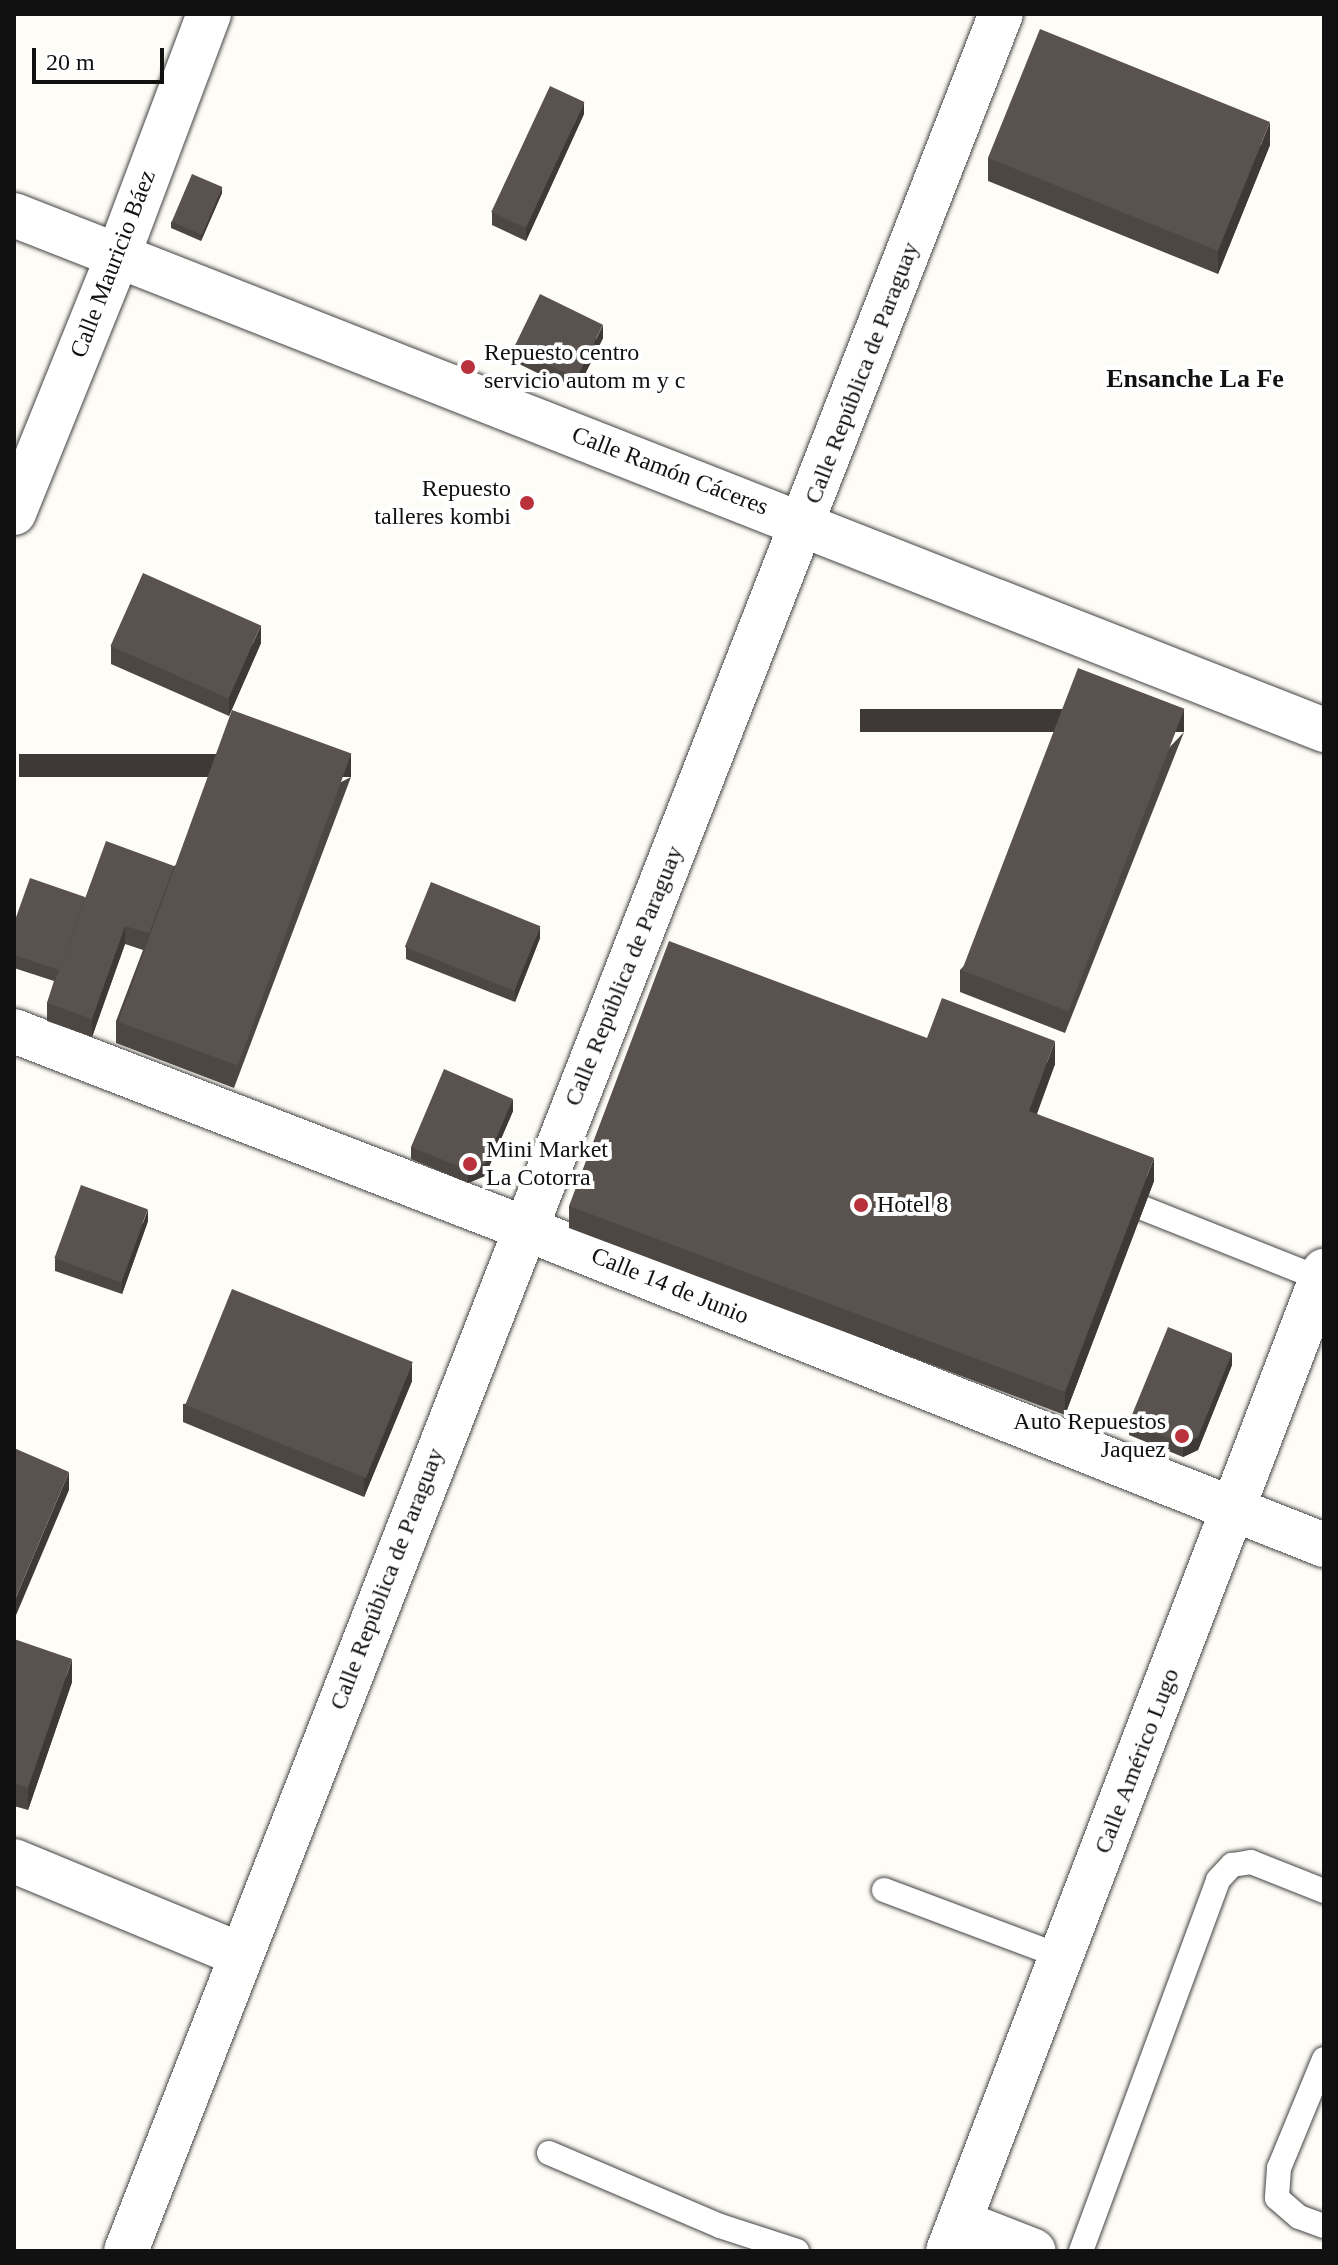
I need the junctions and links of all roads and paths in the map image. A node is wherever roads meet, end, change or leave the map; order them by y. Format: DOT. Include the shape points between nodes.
graph roads {
  1 [pos="209,14"];
  2 [pos="1001,14"];
  3 [pos="14,215"];
  4 [pos="118,256"];
  5 [pos="14,513"];
  6 [pos="803,524"];
  7 [pos="1324,730"];
  8 [pos="14,1031"];
  9 [pos="1098,1190"];
  10 [pos="524,1228"];
  11 [pos="1322,1275"];
  12 [pos="1234,1509"];
  13 [pos="1324,1545"];
  14 [pos="14,1861"];
  15 [pos="884,1890"];
  16 [pos="1324,1891"];
  17 [pos="239,1954"];
  18 [pos="1062,1957"];
  19 [pos="1324,2059"];
  20 [pos="549,2153"];
  21 [pos="1324,2226"];
  22 [pos="954,2236"];
  23 [pos="126,2251"];
  24 [pos="797,2251"];
  25 [pos="1034,2251"];
  26 [pos="1081,2251"];
  1 -- 4 [label="street, Calle Mauricio Báez"];
  2 -- 6 [label="street, Calle República de Paraguay"];
  3 -- 4 [label="street, Calle Ramón Cáceres"];
  4 -- 5 [label="street, Calle Mauricio Báez"];
  4 -- 6 [label="street, Calle Ramón Cáceres"];
  6 -- 7 [label="street, Calle Ramón Cáceres"];
  6 -- 10 [label="street, Calle República de Paraguay"];
  8 -- 10 [label="street, Calle 14 de Junio"];
  9 -- 11 [label="lane" via="1125,1210"];
  10 -- 12 [label="street, Calle 14 de Junio"];
  10 -- 17 [label="street, Calle República de Paraguay"];
  11 -- 12 [label="street, Calle Américo Lugo"];
  12 -- 13 [label="street, Calle 14 de Junio"];
  12 -- 18 [label="street, Calle Américo Lugo"];
  14 -- 17 [label="street"];
  15 -- 18 [label="lane"];
  16 -- 26 [label="lane" via="1251,1862 1232,1865 1218,1880"];
  17 -- 23 [label="street, Calle República de Paraguay"];
  18 -- 22 [label="street, Calle Américo Lugo"];
  19 -- 21 [label="lane" via="1279,2168 1277,2198 1299,2217"];
  20 -- 24 [label="lane" via="720,2226"];
  22 -- 25 [label="street"];
}
